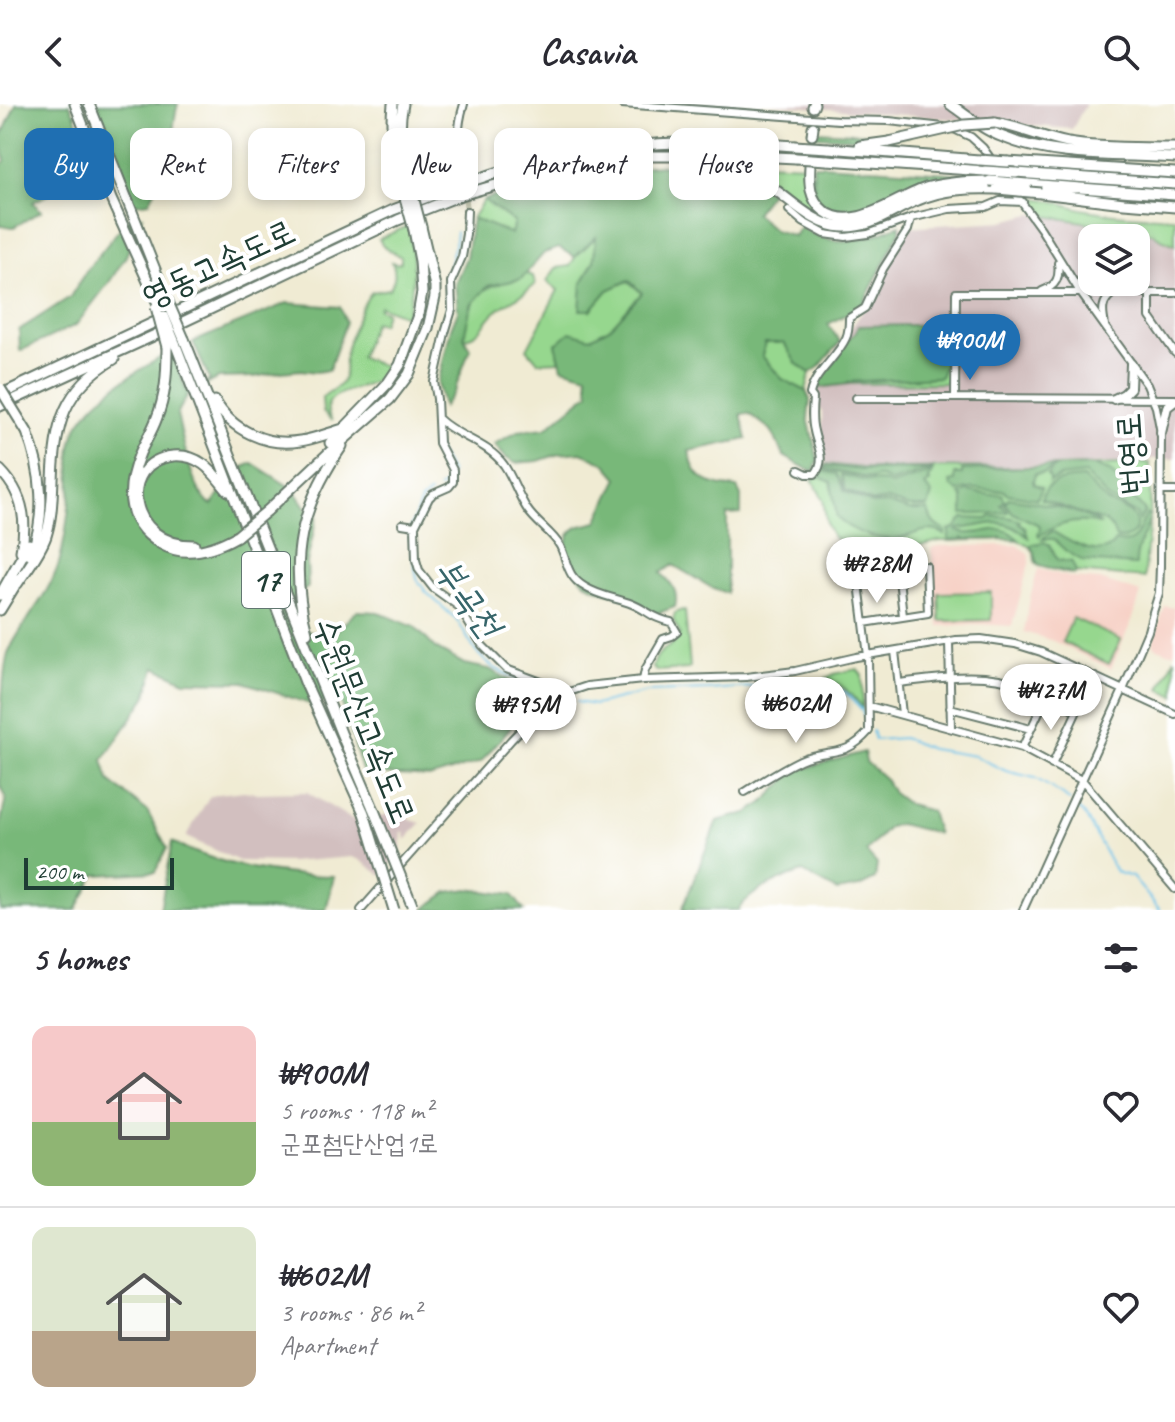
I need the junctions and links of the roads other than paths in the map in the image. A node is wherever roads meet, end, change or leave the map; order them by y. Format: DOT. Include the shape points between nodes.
graph roads {
  1 [pos="75,104"];
  2 [pos="89,104"];
  3 [pos="393,104"];
  4 [pos="403,104"];
  5 [pos="464,104"];
  6 [pos="622,104"];
  7 [pos="950,104"];
  8 [pos="391,128"];
  9 [pos="399,128"];
  10 [pos="459,128"];
  11 [pos="832,148"];
  12 [pos="1175,148"];
  13 [pos="669,155"];
  14 [pos="779,157"];
  15 [pos="1175,158"];
  16 [pos="810,165"];
  17 [pos="1175,173"];
  18 [pos="1175,184"];
  19 [pos="994,185"];
  20 [pos="779,191"];
  21 [pos="1175,195"];
  22 [pos="410,200"];
  23 [pos="1023,202"];
  24 [pos="1175,207"];
  25 [pos="789,210"];
  26 [pos="467,211"];
  27 [pos="911,218"];
  28 [pos="1058,259"];
  29 [pos="1078,289"];
  30 [pos="1038,292"];
  31 [pos="1078,292"];
  32 [pos="1150,293"];
  33 [pos="1175,293"];
  34 [pos="1083,296"];
  35 [pos="1111,296"];
  36 [pos="1150,296"];
  37 [pos="161,305"];
  38 [pos="1106,328"];
  39 [pos="166,330"];
  40 [pos="175,343"];
  41 [pos="1175,353"];
  42 [pos="1131,364"];
  43 [pos="197,370"];
  44 [pos="0,393"];
  45 [pos="856,398"];
  46 [pos="955,398"];
  47 [pos="1114,399"];
  48 [pos="1153,399"];
  49 [pos="1175,400"];
  50 [pos="0,406"];
  51 [pos="438,418"];
  52 [pos="348,430"];
  53 [pos="1161,433"];
  54 [pos="0,470"];
  55 [pos="799,470"];
  56 [pos="1161,491"];
  57 [pos="1175,491"];
  58 [pos="236,502"];
  59 [pos="402,524"];
  60 [pos="415,526"];
  61 [pos="236,534"];
  62 [pos="856,559"];
  63 [pos="13,583"];
  64 [pos="0,595"];
  65 [pos="0,610"];
  66 [pos="903,616"];
  67 [pos="864,623"];
  68 [pos="949,642"];
  69 [pos="895,651"];
  70 [pos="868,656"];
  71 [pos="317,671"];
  72 [pos="950,677"];
  73 [pos="1096,678"];
  74 [pos="643,680"];
  75 [pos="899,683"];
  76 [pos="1123,690"];
  77 [pos="566,693"];
  78 [pos="1047,695"];
  79 [pos="950,708"];
  80 [pos="869,709"];
  81 [pos="1077,711"];
  82 [pos="902,714"];
  83 [pos="1175,714"];
  84 [pos="951,727"];
  85 [pos="1031,729"];
  86 [pos="1022,748"];
  87 [pos="1052,765"];
  88 [pos="1083,781"];
  89 [pos="745,792"];
  90 [pos="369,810"];
  91 [pos="1175,889"];
  92 [pos="413,907"];
  93 [pos="361,910"];
  94 [pos="394,910"];
  95 [pos="1023,910"];
  1 -- 37 [label="highway, 수원문산고속도로 / 17" via="111,199"];
  2 -- 37 [label="highway, 수원문산고속도로 / 17"];
  3 -- 8 [label="highway"];
  4 -- 9 [label="highway"];
  5 -- 10 [label="street"];
  6 -- 23 [label="street, 번영로" via="956,130 983,148"];
  7 -- 15 [label="highway" via="1000,136 1032,147 1076,155"];
  11 -- 12 [label="highway, bridge" via="995,123 1069,143"];
  11 -- 17 [label="highway, 영동고속도로, bridge"];
  11 -- 44 [label="highway, 영동고속도로, bridge" via="699,141 587,151 526,164 393,210"];
  13 -- 39 [label="highway, 영동고속도로" via="580,165 461,195"];
  14 -- 18 [label="highway, 영동고속도로, bridge"];
  16 -- 19 [label="highway" via="810,187 818,206 843,219 928,188 964,181"];
  19 -- 20 [label="highway" via="921,198 865,226 836,227 812,217"];
  19 -- 21 [label="highway, bridge"];
  19 -- 24 [label="highway, bridge"];
  22 -- 52 [label="highway, bridge" via="418,229 418,315 400,365"];
  23 -- 27 [label="street" via="1000,201"];
  23 -- 28 [label="street, 번영로"];
  25 -- 27 [label="street" via="825,234 846,237"];
  26 -- 51 [label="street" via="462,257 451,282 452,310 434,382"];
  27 -- 55 [label="street" via="865,308 849,318 848,335 812,385 821,465 815,474"];
  28 -- 29 [label="street, 번영로"];
  28 -- 30 [label="street" via="1057,282"];
  30 -- 31 [label="street"];
  30 -- 46 [label="street" via="956,293"];
  32 -- 33 [label="street"];
  34 -- 38 [label="street, 번영로"];
  35 -- 38 [label="street" via="1103,305"];
  36 -- 41 [label="street" via="1150,317"];
  37 -- 40 [label="highway, 수원문산고속도로 / 17, bridge"];
  38 -- 42 [label="street, 번영로"];
  39 -- 50 [label="highway, 영동고속도로"];
  39 -- 63 [label="highway" via="97,369 67,406 54,444 46,536"];
  40 -- 43 [label="highway, 수원문산고속도로 / 17"];
  40 -- 58 [label="highway, 수원문산고속도로 / 17"];
  40 -- 61 [label="highway" via="165,393 131,486 134,515 140,527 173,550 223,544"];
  42 -- 47 [label="main road" via="1130,388"];
  42 -- 48 [label="street, 번영로"];
  43 -- 52 [label="highway" via="219,409 258,438 285,443"];
  43 -- 71 [label="highway, 수원문산고속도로 / 17"];
  44 -- 63 [label="highway, bridge" via="35,452 39,472 38,536"];
  45 -- 46 [label="street"];
  46 -- 47 [label="street"];
  47 -- 48 [label="street"];
  48 -- 49 [label="street"];
  48 -- 53 [label="street, 번영로"];
  49 -- 53 [label="main road" via="1167,407"];
  51 -- 60 [label="street" via="439,443 453,470 453,482 429,498"];
  51 -- 74 [label="street" via="487,447 505,466 528,511 555,539 572,576 584,587 671,622 677,632 663,639"];
  52 -- 61 [label="highway, bridge"];
  52 -- 71 [label="highway" via="314,491 299,555 303,618"];
  53 -- 56 [label="street, 번영로"];
  54 -- 63 [label="highway" via="17,492 25,519"];
  56 -- 57 [label="street"];
  56 -- 76 [label="street, 번영로" via="1159,593"];
  58 -- 61 [label="highway" via="204,464 183,455 156,461 139,482 136,499 151,530 172,543 198,545"];
  58 -- 90 [label="highway, 수원문산고속도로 / 17" via="305,682"];
  59 -- 60 [label="street"];
  60 -- 77 [label="street" via="419,570 458,606 482,645 506,669"];
  62 -- 67 [label="street"];
  63 -- 64 [label="highway"];
  63 -- 65 [label="highway"];
  66 -- 66 [label="street" via="928,613 926,566 898,569"];
  66 -- 67 [label="street"];
  67 -- 70 [label="street"];
  68 -- 69 [label="street"];
  68 -- 72 [label="street"];
  68 -- 73 [label="street" via="1015,644"];
  69 -- 70 [label="street"];
  69 -- 75 [label="street"];
  70 -- 74 [label="street" via="746,677"];
  70 -- 80 [label="street"];
  71 -- 90 [label="highway, 수원문산고속도로 / 17"];
  72 -- 75 [label="street"];
  72 -- 78 [label="street" via="997,678"];
  72 -- 79 [label="street"];
  73 -- 76 [label="street"];
  73 -- 81 [label="street"];
  74 -- 77 [label="street"];
  75 -- 82 [label="street"];
  76 -- 83 [label="street"];
  76 -- 88 [label="street, 번영로"];
  77 -- 93 [label="street" via="544,706 511,740"];
  78 -- 81 [label="street"];
  78 -- 85 [label="street"];
  79 -- 84 [label="street"];
  79 -- 85 [label="street"];
  80 -- 82 [label="street"];
  80 -- 89 [label="street" via="869,731 858,744 804,759"];
  81 -- 87 [label="street"];
  82 -- 84 [label="street"];
  84 -- 86 [label="street"];
  85 -- 86 [label="street"];
  86 -- 87 [label="street"];
  87 -- 88 [label="street"];
  88 -- 91 [label="street"];
  88 -- 95 [label="street, 번영로"];
  90 -- 92 [label="highway, 수원문산고속도로 / 17, bridge"];
  90 -- 94 [label="highway, 수원문산고속도로 / 17, bridge"];
}
